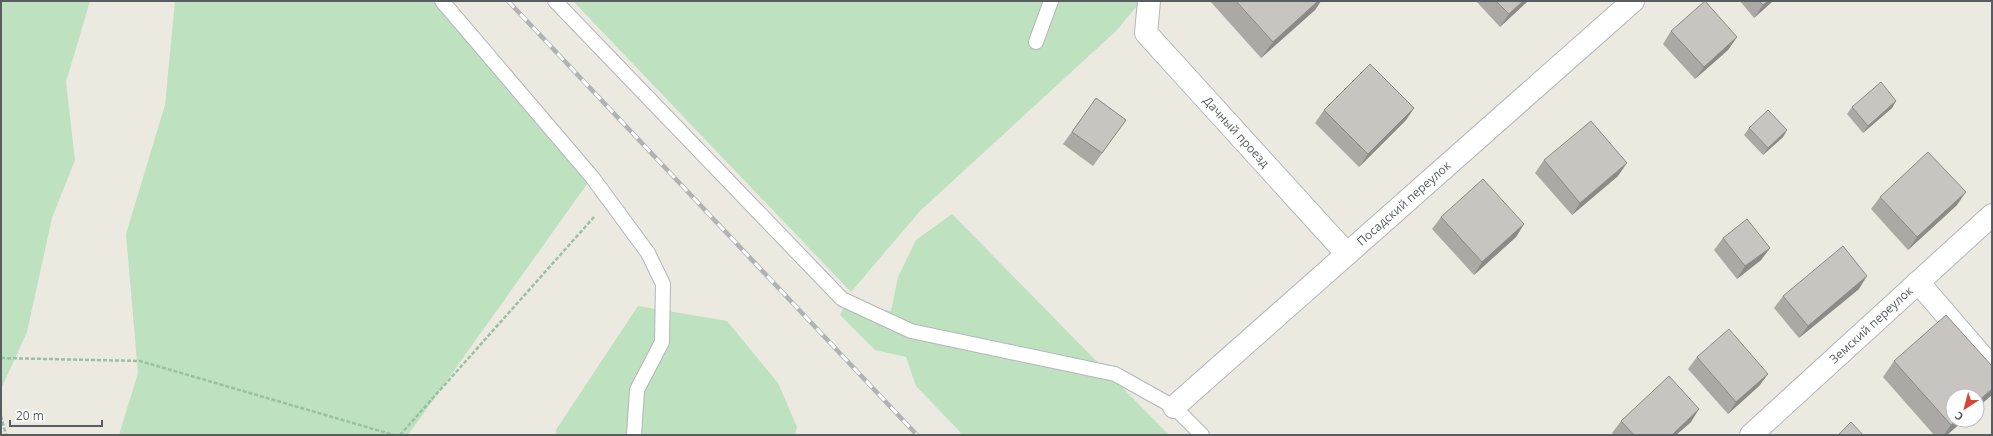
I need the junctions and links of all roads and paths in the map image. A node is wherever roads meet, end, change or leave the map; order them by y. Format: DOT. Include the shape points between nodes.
graph roads {
  1 [pos="442,1"];
  2 [pos="554,1"];
  3 [pos="1051,1"];
  4 [pos="1149,1"];
  5 [pos="1633,1"];
  6 [pos="1036,42"];
  7 [pos="609,200"];
  8 [pos="1992,215"];
  9 [pos="1347,254"];
  10 [pos="1918,282"];
  11 [pos="1,358"];
  12 [pos="1992,368"];
  13 [pos="1174,407"];
  14 [pos="1,416"];
  15 [pos="6,435"];
  16 [pos="394,435"];
  17 [pos="400,435"];
  18 [pos="634,435"];
  19 [pos="1202,435"];
  20 [pos="1750,435"];
  1 -- 7 [label="lane"];
  2 -- 13 [label="lane" via="842,299 911,331 1115,374"];
  3 -- 6 [label="lane"];
  4 -- 9 [label="street, Дачный проезд" via="1146,33"];
  5 -- 9 [label="street, Посадский переулок"];
  7 -- 17 [label="path"];
  7 -- 18 [label="lane" via="648,253 663,284 662,342 637,390"];
  8 -- 10 [label="street, Земский переулок"];
  9 -- 13 [label="street, Посадский переулок"];
  10 -- 12 [label="street"];
  10 -- 20 [label="street, Земский переулок"];
  11 -- 16 [label="path" via="140,361"];
  13 -- 19 [label="lane"];
  14 -- 15 [label="path"];
}
